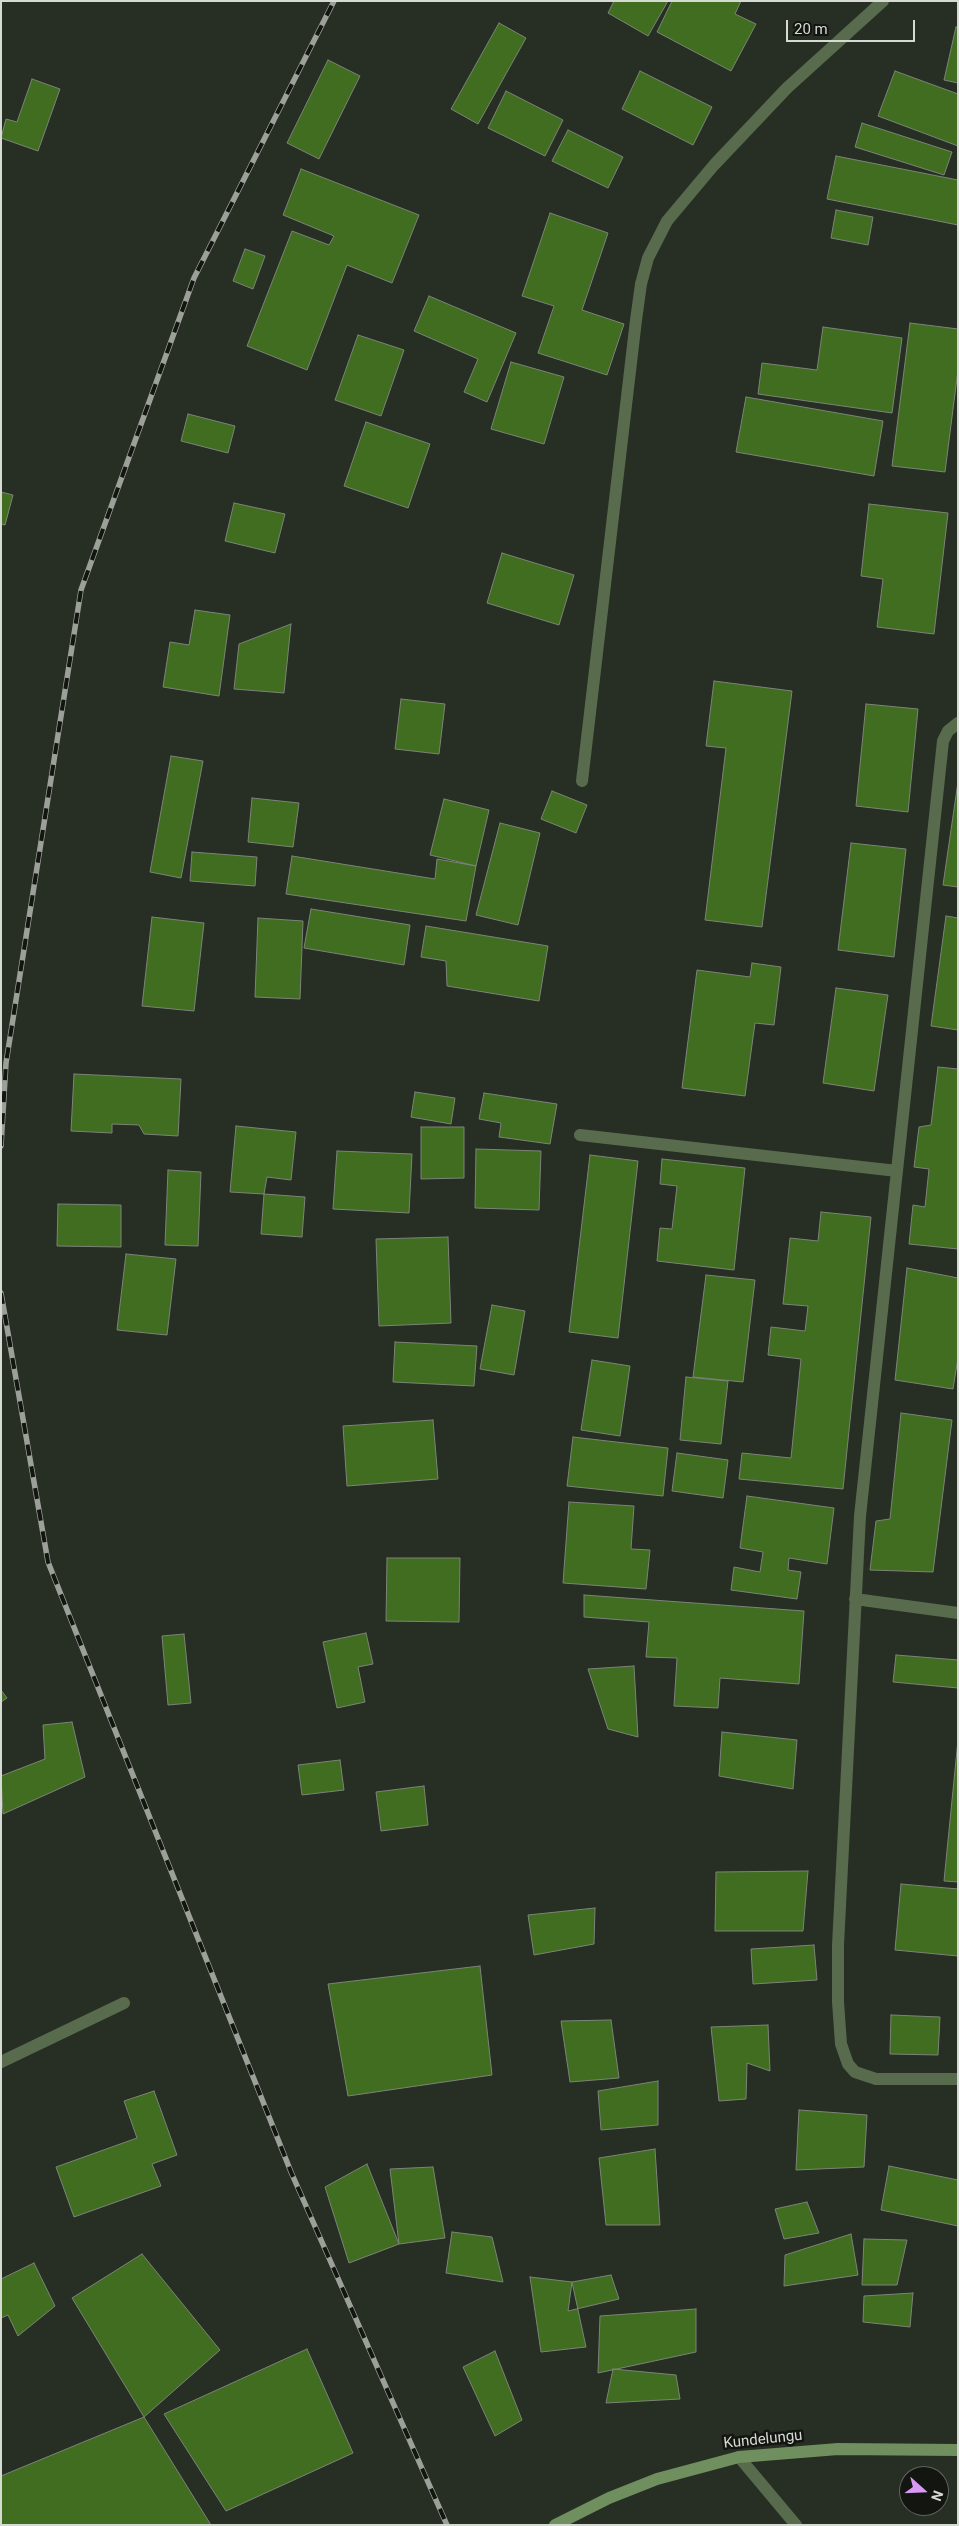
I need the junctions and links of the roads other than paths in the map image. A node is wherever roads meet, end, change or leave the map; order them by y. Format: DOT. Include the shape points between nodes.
graph roads {
  1 [pos="882,1"];
  2 [pos="958,723"];
  3 [pos="582,782"];
  4 [pos="580,1135"];
  5 [pos="897,1171"];
  6 [pos="855,1599"];
  7 [pos="958,1613"];
  8 [pos="124,2003"];
  9 [pos="1,2062"];
  10 [pos="958,2079"];
  11 [pos="958,2450"];
  12 [pos="739,2457"];
  13 [pos="555,2525"];
  14 [pos="796,2525"];
  1 -- 3 [label="street" via="786,88 714,165 667,221 648,258 636,320"];
  2 -- 5 [label="street" via="948,731 943,741"];
  4 -- 5 [label="street"];
  5 -- 6 [label="street" via="860,1516"];
  6 -- 7 [label="street"];
  6 -- 10 [label="street" via="838,1945 841,2044 848,2064 863,2076 876,2079"];
  8 -- 9 [label="street"];
  11 -- 12 [label="street, Kundelungu" via="838,2449"];
  12 -- 13 [label="street, Kundelungu" via="657,2479"];
  12 -- 14 [label="street"];
}
